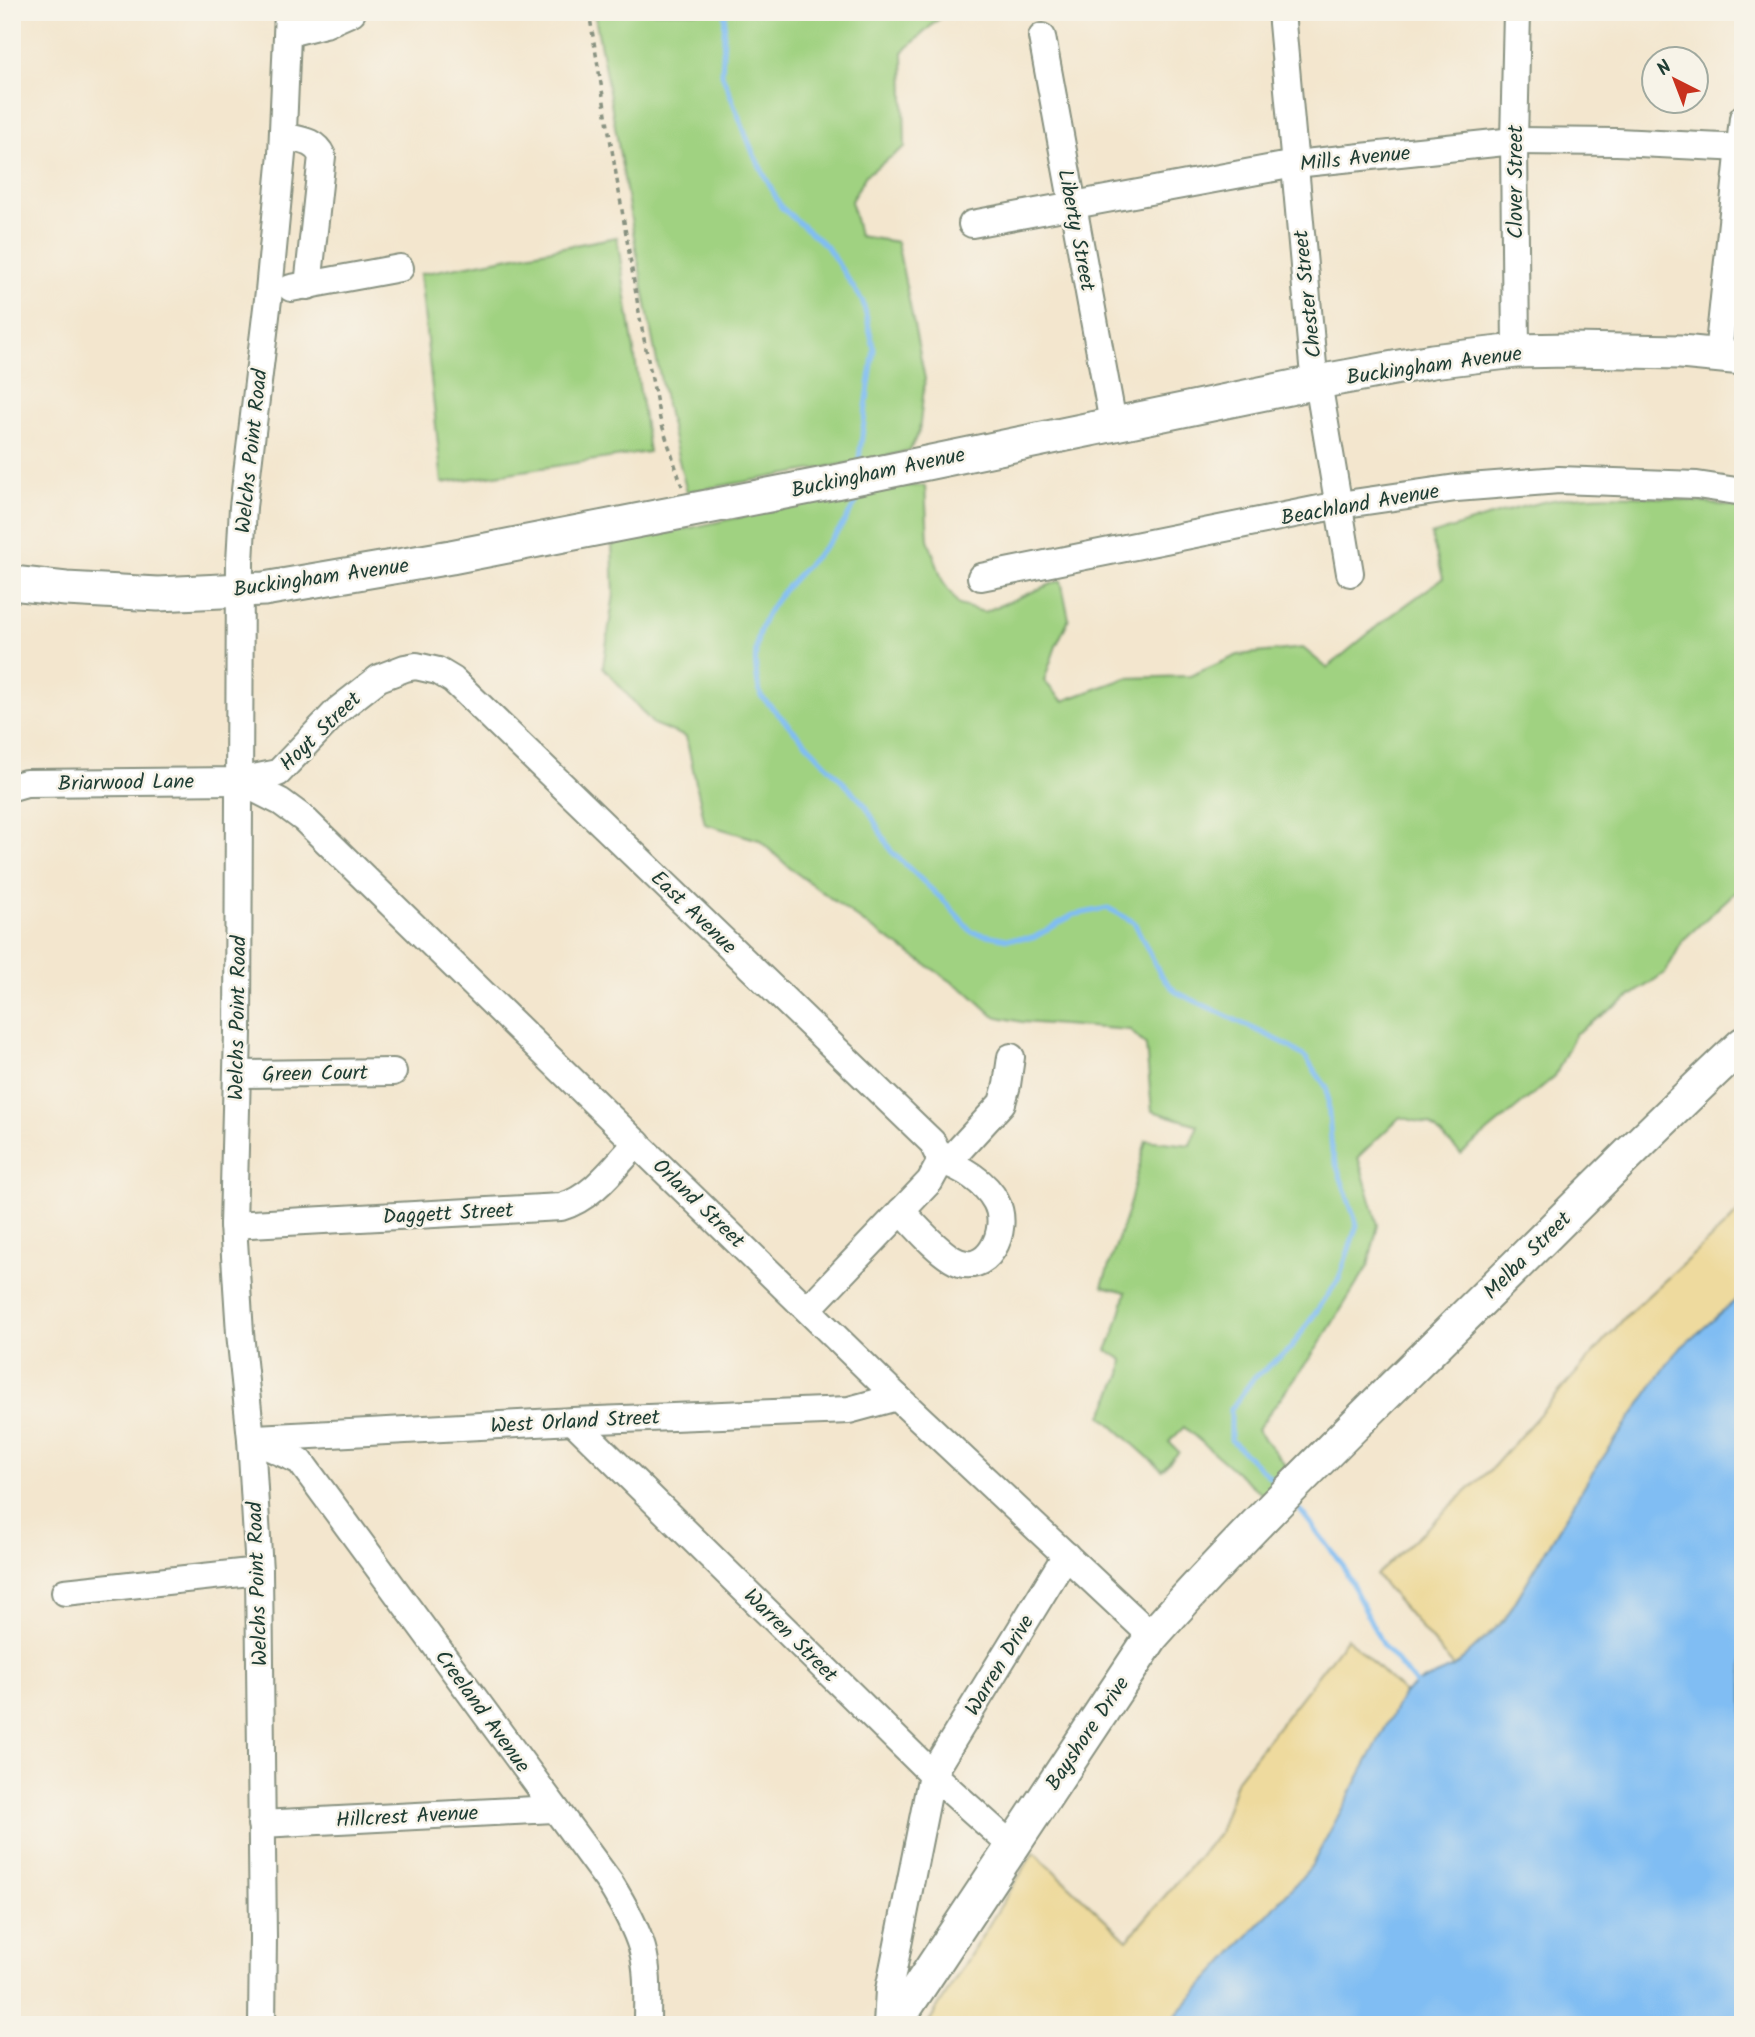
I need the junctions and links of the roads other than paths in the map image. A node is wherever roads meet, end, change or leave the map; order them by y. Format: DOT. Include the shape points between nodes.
graph roads {
  1 [pos="352,12"];
  2 [pos="1280,12"];
  3 [pos="1517,12"];
  4 [pos="288,22"];
  5 [pos="1042,37"];
  6 [pos="1743,118"];
  7 [pos="283,136"];
  8 [pos="1514,141"];
  9 [pos="1741,148"];
  10 [pos="1294,164"];
  11 [pos="1072,205"];
  12 [pos="972,224"];
  13 [pos="400,268"];
  14 [pos="308,286"];
  15 [pos="269,291"];
  16 [pos="1516,351"];
  17 [pos="1731,356"];
  18 [pos="1318,382"];
  19 [pos="1113,423"];
  20 [pos="1743,492"];
  21 [pos="1339,505"];
  22 [pos="1350,573"];
  23 [pos="981,577"];
  24 [pos="12,583"];
  25 [pos="241,590"];
  26 [pos="438,671"];
  27 [pos="239,781"];
  28 [pos="12,787"];
  29 [pos="1743,1044"];
  30 [pos="1011,1056"];
  31 [pos="393,1072"];
  32 [pos="237,1074"];
  33 [pos="637,1143"];
  34 [pos="944,1162"];
  35 [pos="901,1211"];
  36 [pos="233,1226"];
  37 [pos="808,1309"];
  38 [pos="897,1397"];
  39 [pos="573,1420"];
  40 [pos="251,1439"];
  41 [pos="1308,1473"];
  42 [pos="1066,1555"];
  43 [pos="259,1571"];
  44 [pos="65,1592"];
  45 [pos="1152,1636"];
  46 [pos="932,1774"];
  47 [pos="554,1808"];
  48 [pos="261,1824"];
  49 [pos="1012,1846"];
  50 [pos="262,2025"];
  51 [pos="647,2025"];
  52 [pos="887,2025"];
  53 [pos="894,2025"];
  1 -- 4 [label="street" via="325,24"];
  2 -- 10 [label="street, Chester Street"];
  3 -- 8 [label="street, Clover Street"];
  4 -- 7 [label="street, Welchs Point Road"];
  5 -- 11 [label="street, Liberty Street"];
  6 -- 9 [label="street"];
  7 -- 14 [label="street" via="311,143 322,156"];
  7 -- 15 [label="street, Welchs Point Road"];
  8 -- 9 [label="street, Mills Avenue"];
  8 -- 10 [label="street, Mills Avenue"];
  8 -- 16 [label="street, Clover Street"];
  9 -- 17 [label="street"];
  10 -- 11 [label="street, Mills Avenue"];
  10 -- 18 [label="street, Chester Street"];
  11 -- 12 [label="street, Mills Avenue"];
  11 -- 19 [label="street, Liberty Street"];
  13 -- 14 [label="street"];
  14 -- 15 [label="street"];
  15 -- 25 [label="street, Welchs Point Road" via="243,507"];
  16 -- 17 [label="main road, Buckingham Avenue" via="1632,350"];
  16 -- 18 [label="main road, Buckingham Avenue"];
  18 -- 19 [label="main road, Buckingham Avenue"];
  18 -- 21 [label="street, Chester Street"];
  19 -- 25 [label="main road, Buckingham Avenue" via="361,574"];
  20 -- 21 [label="street, Beachland Avenue" via="1697,485 1559,481 1456,488"];
  21 -- 22 [label="street, Chester Street"];
  21 -- 23 [label="street, Beachland Avenue"];
  24 -- 25 [label="main road, Buckingham Avenue" via="158,594"];
  25 -- 27 [label="street, Welchs Point Road"];
  26 -- 27 [label="street, Hoyt Street" via="405,668 379,678 338,710 278,773"];
  26 -- 34 [label="street, East Avenue" via="453,680 932,1142"];
  27 -- 28 [label="street, Briarwood Lane" via="26,783"];
  27 -- 32 [label="street, Welchs Point Road"];
  27 -- 33 [label="street, Orland Street" via="304,819"];
  29 -- 41 [label="main road, Melba Street"];
  30 -- 34 [label="street" via="1002,1103"];
  31 -- 32 [label="street, Green Court"];
  32 -- 36 [label="street, Welchs Point Road"];
  33 -- 36 [label="street, Daggett Street" via="586,1195 561,1207"];
  33 -- 37 [label="street, Orland Street"];
  34 -- 35 [label="street"];
  34 -- 35 [label="street" via="970,1175 997,1203 1000,1229 988,1256 967,1265 953,1260"];
  35 -- 37 [label="street"];
  36 -- 40 [label="street, Welchs Point Road"];
  37 -- 38 [label="street, Orland Street"];
  38 -- 39 [label="street, West Orland Street" via="849,1410"];
  38 -- 42 [label="street, Orland Street"];
  39 -- 40 [label="street, West Orland Street"];
  39 -- 46 [label="street, Warren Street"];
  40 -- 43 [label="street, Welchs Point Road"];
  40 -- 47 [label="street, Creeland Avenue" via="300,1461"];
  41 -- 45 [label="main road, Bayshore Drive"];
  42 -- 45 [label="street, Orland Street"];
  42 -- 46 [label="street, Warren Drive"];
  43 -- 44 [label="street"];
  43 -- 48 [label="street, Welchs Point Road"];
  45 -- 49 [label="main road, Bayshore Drive"];
  46 -- 49 [label="street, Warren Street"];
  46 -- 52 [label="street" via="889,1990"];
  47 -- 48 [label="street, Hillcrest Avenue"];
  47 -- 51 [label="street, Creeland Avenue" via="610,1883 634,1928 646,1968"];
  48 -- 50 [label="street, Welchs Point Road"];
  49 -- 53 [label="main road, Bayshore Drive"];
}
